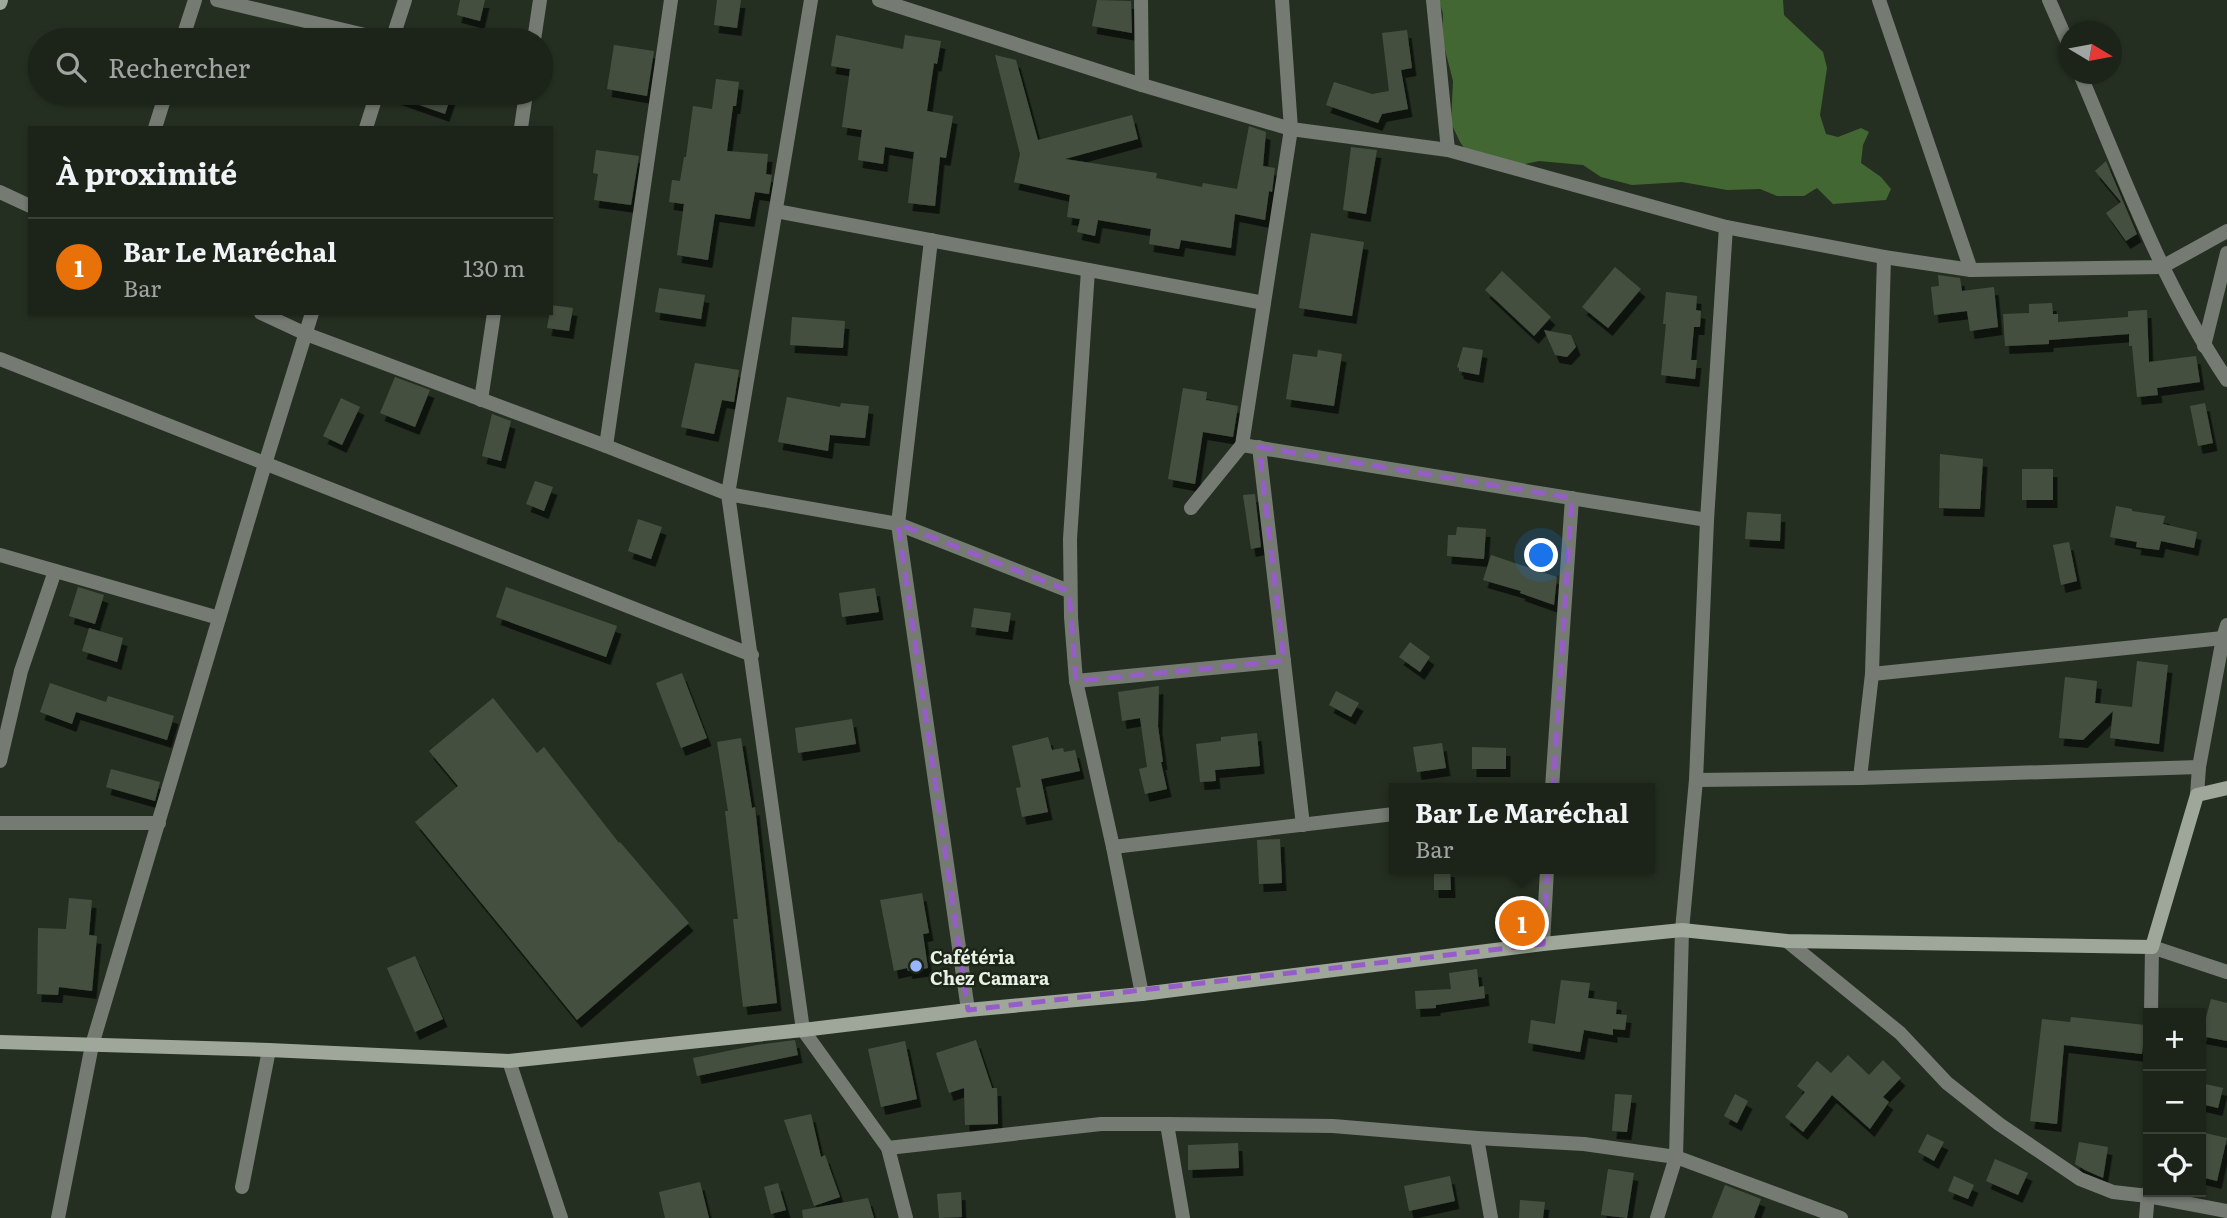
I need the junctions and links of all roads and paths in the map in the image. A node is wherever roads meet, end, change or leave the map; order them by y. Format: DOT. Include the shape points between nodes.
graph roads {
  1 [pos="195,0"];
  2 [pos="217,0"];
  3 [pos="405,0"];
  4 [pos="540,0"];
  5 [pos="671,0"];
  6 [pos="811,0"];
  7 [pos="879,0"];
  8 [pos="1141,0"];
  9 [pos="1282,0"];
  10 [pos="1433,0"];
  11 [pos="1879,0"];
  12 [pos="2049,0"];
  13 [pos="2059,23"];
  14 [pos="186,28"];
  15 [pos="335,28"];
  16 [pos="396,28"];
  17 [pos="536,28"];
  18 [pos="2084,84"];
  19 [pos="1142,85"];
  20 [pos="162,105"];
  21 [pos="373,105"];
  22 [pos="524,105"];
  23 [pos="156,126"];
  24 [pos="367,126"];
  25 [pos="521,126"];
  26 [pos="1291,129"];
  27 [pos="1448,150"];
  28 [pos="0,192"];
  29 [pos="28,205"];
  30 [pos="775,211"];
  31 [pos="1726,227"];
  32 [pos="2227,231"];
  33 [pos="930,240"];
  34 [pos="2227,253"];
  35 [pos="1884,257"];
  36 [pos="2162,267"];
  37 [pos="1088,270"];
  38 [pos="1971,270"];
  39 [pos="1264,303"];
  40 [pos="265,315"];
  41 [pos="311,315"];
  42 [pos="494,315"];
  43 [pos="306,334"];
  44 [pos="2204,346"];
  45 [pos="0,359"];
  46 [pos="2227,380"];
  47 [pos="481,400"];
  48 [pos="1242,445"];
  49 [pos="606,446"];
  50 [pos="1259,447"];
  51 [pos="265,464"];
  52 [pos="728,494"];
  53 [pos="1572,498"];
  54 [pos="1191,508"];
  55 [pos="1707,520"];
  56 [pos="898,524"];
  57 [pos="0,555"];
  58 [pos="55,571"];
  59 [pos="1069,591"];
  60 [pos="219,618"];
  61 [pos="2225,632"];
  62 [pos="752,655"];
  63 [pos="1284,661"];
  64 [pos="1872,674"];
  65 [pos="1076,681"];
  66 [pos="0,761"];
  67 [pos="2199,767"];
  68 [pos="1860,778"];
  69 [pos="1696,780"];
  70 [pos="1552,783"];
  71 [pos="2227,788"];
  72 [pos="2197,795"];
  73 [pos="1389,815"];
  74 [pos="0,823"];
  75 [pos="159,823"];
  76 [pos="1303,825"];
  77 [pos="1113,847"];
  78 [pos="1547,874"];
  79 [pos="1682,930"];
  80 [pos="1787,941"];
  81 [pos="1543,944"];
  82 [pos="2152,947"];
  83 [pos="2227,972"];
  84 [pos="1142,993"];
  85 [pos="2151,1008"];
  86 [pos="968,1010"];
  87 [pos="803,1030"];
  88 [pos="0,1042"];
  89 [pos="92,1045"];
  90 [pos="269,1050"];
  91 [pos="509,1061"];
  92 [pos="1167,1124"];
  93 [pos="1477,1138"];
  94 [pos="888,1148"];
  95 [pos="1676,1157"];
  96 [pos="242,1187"];
  97 [pos="2143,1194"];
  98 [pos="2148,1197"];
  99 [pos="2162,1197"];
  100 [pos="2227,1211"];
  101 [pos="58,1218"];
  102 [pos="561,1218"];
  103 [pos="906,1218"];
  104 [pos="1183,1218"];
  105 [pos="1491,1218"];
  106 [pos="1657,1218"];
  107 [pos="1840,1218"];
  108 [pos="2146,1218"];
  1 -- 14 [label="street"];
  2 -- 15 [label="street"];
  3 -- 16 [label="street"];
  4 -- 17 [label="street"];
  5 -- 49 [label="street"];
  6 -- 30 [label="street"];
  7 -- 19 [label="street"];
  8 -- 19 [label="street"];
  9 -- 26 [label="street"];
  10 -- 27 [label="street"];
  11 -- 38 [label="street"];
  12 -- 13 [label="street"];
  18 -- 36 [label="street"];
  19 -- 26 [label="street"];
  20 -- 23 [label="street"];
  21 -- 24 [label="street"];
  22 -- 25 [label="street"];
  26 -- 27 [label="street"];
  26 -- 39 [label="street"];
  27 -- 31 [label="street"];
  28 -- 29 [label="street"];
  30 -- 33 [label="street"];
  30 -- 52 [label="street"];
  31 -- 35 [label="street"];
  31 -- 55 [label="street"];
  32 -- 36 [label="street"];
  33 -- 37 [label="street"];
  33 -- 56 [label="street"];
  34 -- 44 [label="street"];
  35 -- 38 [label="street"];
  35 -- 64 [label="street"];
  36 -- 38 [label="street"];
  36 -- 44 [label="street"];
  37 -- 39 [label="street"];
  37 -- 59 [label="street"];
  39 -- 48 [label="street"];
  40 -- 43 [label="street"];
  41 -- 43 [label="street"];
  42 -- 47 [label="street"];
  43 -- 47 [label="street"];
  43 -- 51 [label="street"];
  44 -- 46 [label="street"];
  45 -- 51 [label="street"];
  47 -- 49 [label="street"];
  48 -- 50 [label="street"];
  48 -- 54 [label="street"];
  49 -- 52 [label="street"];
  50 -- 53 [label="street"];
  50 -- 63 [label="street"];
  51 -- 60 [label="street"];
  51 -- 62 [label="street"];
  52 -- 56 [label="street"];
  52 -- 62 [label="street"];
  53 -- 55 [label="street"];
  53 -- 70 [label="street"];
  55 -- 69 [label="street"];
  56 -- 59 [label="street"];
  56 -- 86 [label="street"];
  57 -- 58 [label="street"];
  58 -- 60 [label="street"];
  58 -- 66 [label="street" via="21,671"];
  59 -- 65 [label="street"];
  60 -- 75 [label="street"];
  61 -- 64 [label="street"];
  61 -- 67 [label="street"];
  62 -- 87 [label="street"];
  63 -- 65 [label="street"];
  63 -- 76 [label="street"];
  64 -- 68 [label="street"];
  65 -- 77 [label="street"];
  67 -- 68 [label="street"];
  67 -- 72 [label="street"];
  68 -- 69 [label="street"];
  69 -- 79 [label="street"];
  71 -- 72 [label="street"];
  72 -- 82 [label="street"];
  73 -- 76 [label="street"];
  74 -- 75 [label="street"];
  75 -- 89 [label="street"];
  76 -- 77 [label="street"];
  77 -- 84 [label="street"];
  78 -- 81 [label="street"];
  79 -- 80 [label="street"];
  79 -- 81 [label="street"];
  79 -- 95 [label="street"];
  80 -- 82 [label="street"];
  80 -- 97 [label="street" via="1900,1033 1947,1083 2040,1153 2080,1179 2113,1192"];
  81 -- 84 [label="street"];
  82 -- 83 [label="street"];
  82 -- 85 [label="street"];
  84 -- 86 [label="street"];
  86 -- 87 [label="street"];
  87 -- 91 [label="street"];
  87 -- 94 [label="street"];
  88 -- 89 [label="street"];
  89 -- 90 [label="street"];
  89 -- 101 [label="street"];
  90 -- 91 [label="street"];
  90 -- 96 [label="street"];
  91 -- 102 [label="street"];
  92 -- 93 [label="street" via="1333,1126"];
  92 -- 94 [label="street" via="1101,1124"];
  92 -- 104 [label="street"];
  93 -- 95 [label="street" via="1584,1144"];
  93 -- 105 [label="street"];
  94 -- 103 [label="street"];
  95 -- 106 [label="street"];
  95 -- 107 [label="street"];
  98 -- 108 [label="street"];
  99 -- 100 [label="street"];
}
